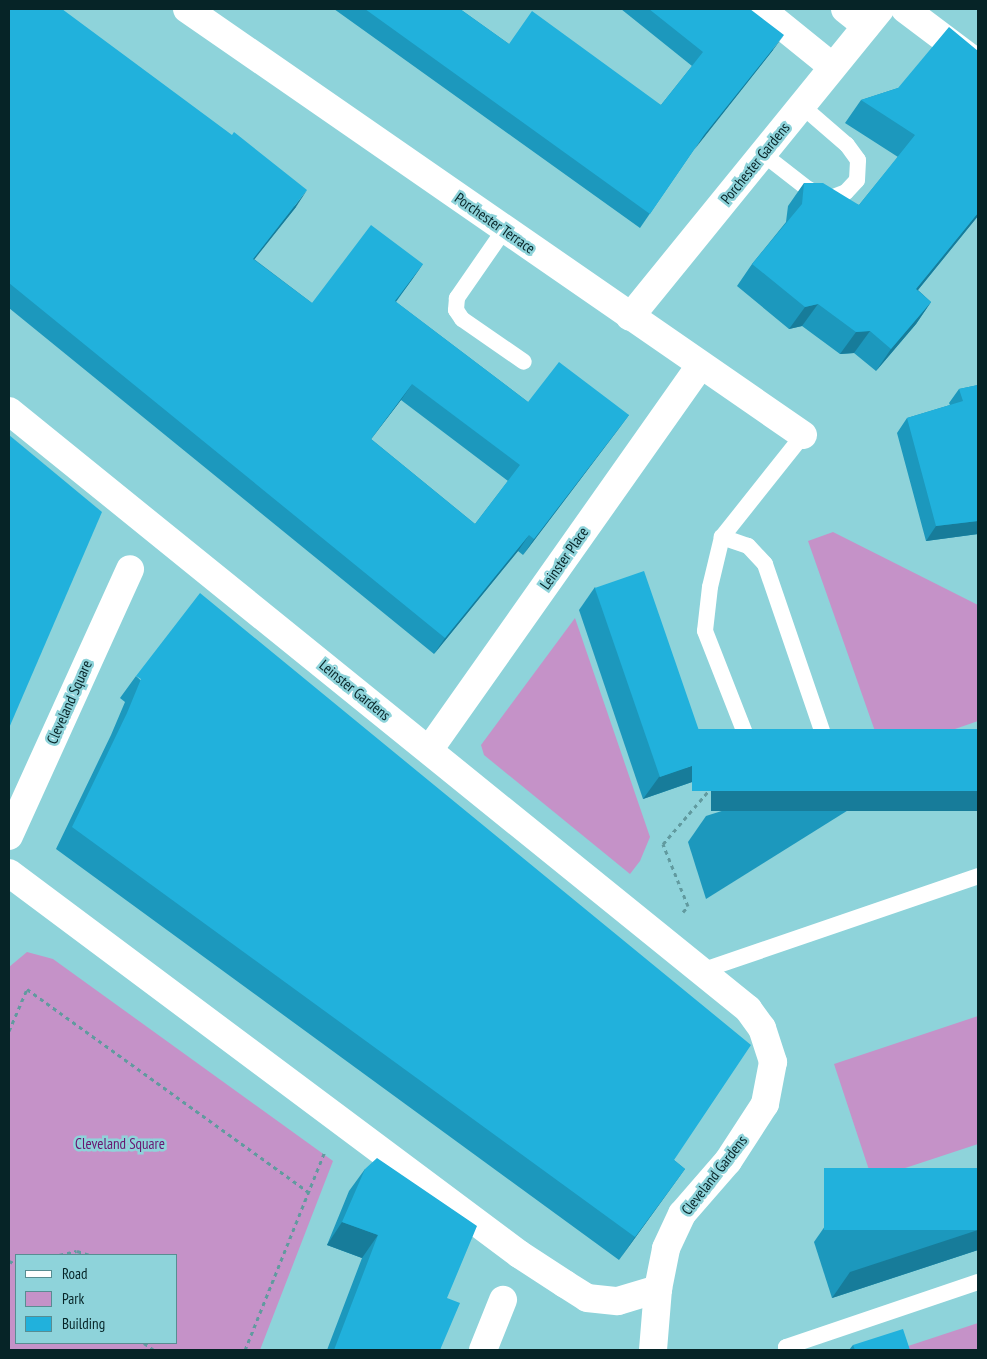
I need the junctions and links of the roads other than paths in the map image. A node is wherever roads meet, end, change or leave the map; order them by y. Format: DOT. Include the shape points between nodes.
graph roads {
  1 [pos="187,9"];
  2 [pos="761,9"];
  3 [pos="845,9"];
  4 [pos="905,9"];
  5 [pos="873,17"];
  6 [pos="978,64"];
  7 [pos="833,67"];
  8 [pos="802,106"];
  9 [pos="763,154"];
  10 [pos="504,230"];
  11 [pos="630,317"];
  12 [pos="524,362"];
  13 [pos="700,366"];
  14 [pos="9,411"];
  15 [pos="803,435"];
  16 [pos="722,537"];
  17 [pos="130,569"];
  18 [pos="429,750"];
  19 [pos="9,836"];
  20 [pos="9,873"];
  21 [pos="978,876"];
  22 [pos="701,971"];
  23 [pos="978,1282"];
  24 [pos="658,1289"];
  25 [pos="503,1300"];
  26 [pos="483,1350"];
  27 [pos="653,1350"];
  28 [pos="787,1350"];
  1 -- 10 [label="street, Porchester Terrace"];
  2 -- 7 [label="street"];
  3 -- 5 [label="street"];
  4 -- 6 [label="street"];
  5 -- 7 [label="street, Porchester Gardens"];
  7 -- 8 [label="street, Porchester Gardens"];
  8 -- 9 [label="street, Porchester Gardens"];
  8 -- 9 [label="lane" via="847,145 858,160 857,180 846,192 828,199 808,189"];
  9 -- 11 [label="street, Porchester Gardens"];
  10 -- 11 [label="street, Porchester Terrace"];
  10 -- 12 [label="lane" via="457,298 456,310 462,319"];
  11 -- 13 [label="street, Porchester Terrace"];
  13 -- 15 [label="street, Porchester Terrace"];
  13 -- 18 [label="street, Leinster Place"];
  14 -- 18 [label="street, Leinster Gardens"];
  15 -- 16 [label="lane"];
  16 -- 16 [label="lane" via="748,546 765,564 830,754 763,779 705,631 710,587"];
  17 -- 19 [label="street, Cleveland Square"];
  18 -- 22 [label="street, Leinster Gardens"];
  20 -- 24 [label="street" via="519,1254 587,1298 618,1301"];
  21 -- 22 [label="lane"];
  22 -- 24 [label="street, Cleveland Gardens" via="748,1009 762,1028 773,1062 765,1104 728,1161 682,1214 666,1249"];
  23 -- 28 [label="lane" via="786,1347"];
  24 -- 27 [label="street, Cleveland Gardens"];
  25 -- 26 [label="street"];
}
